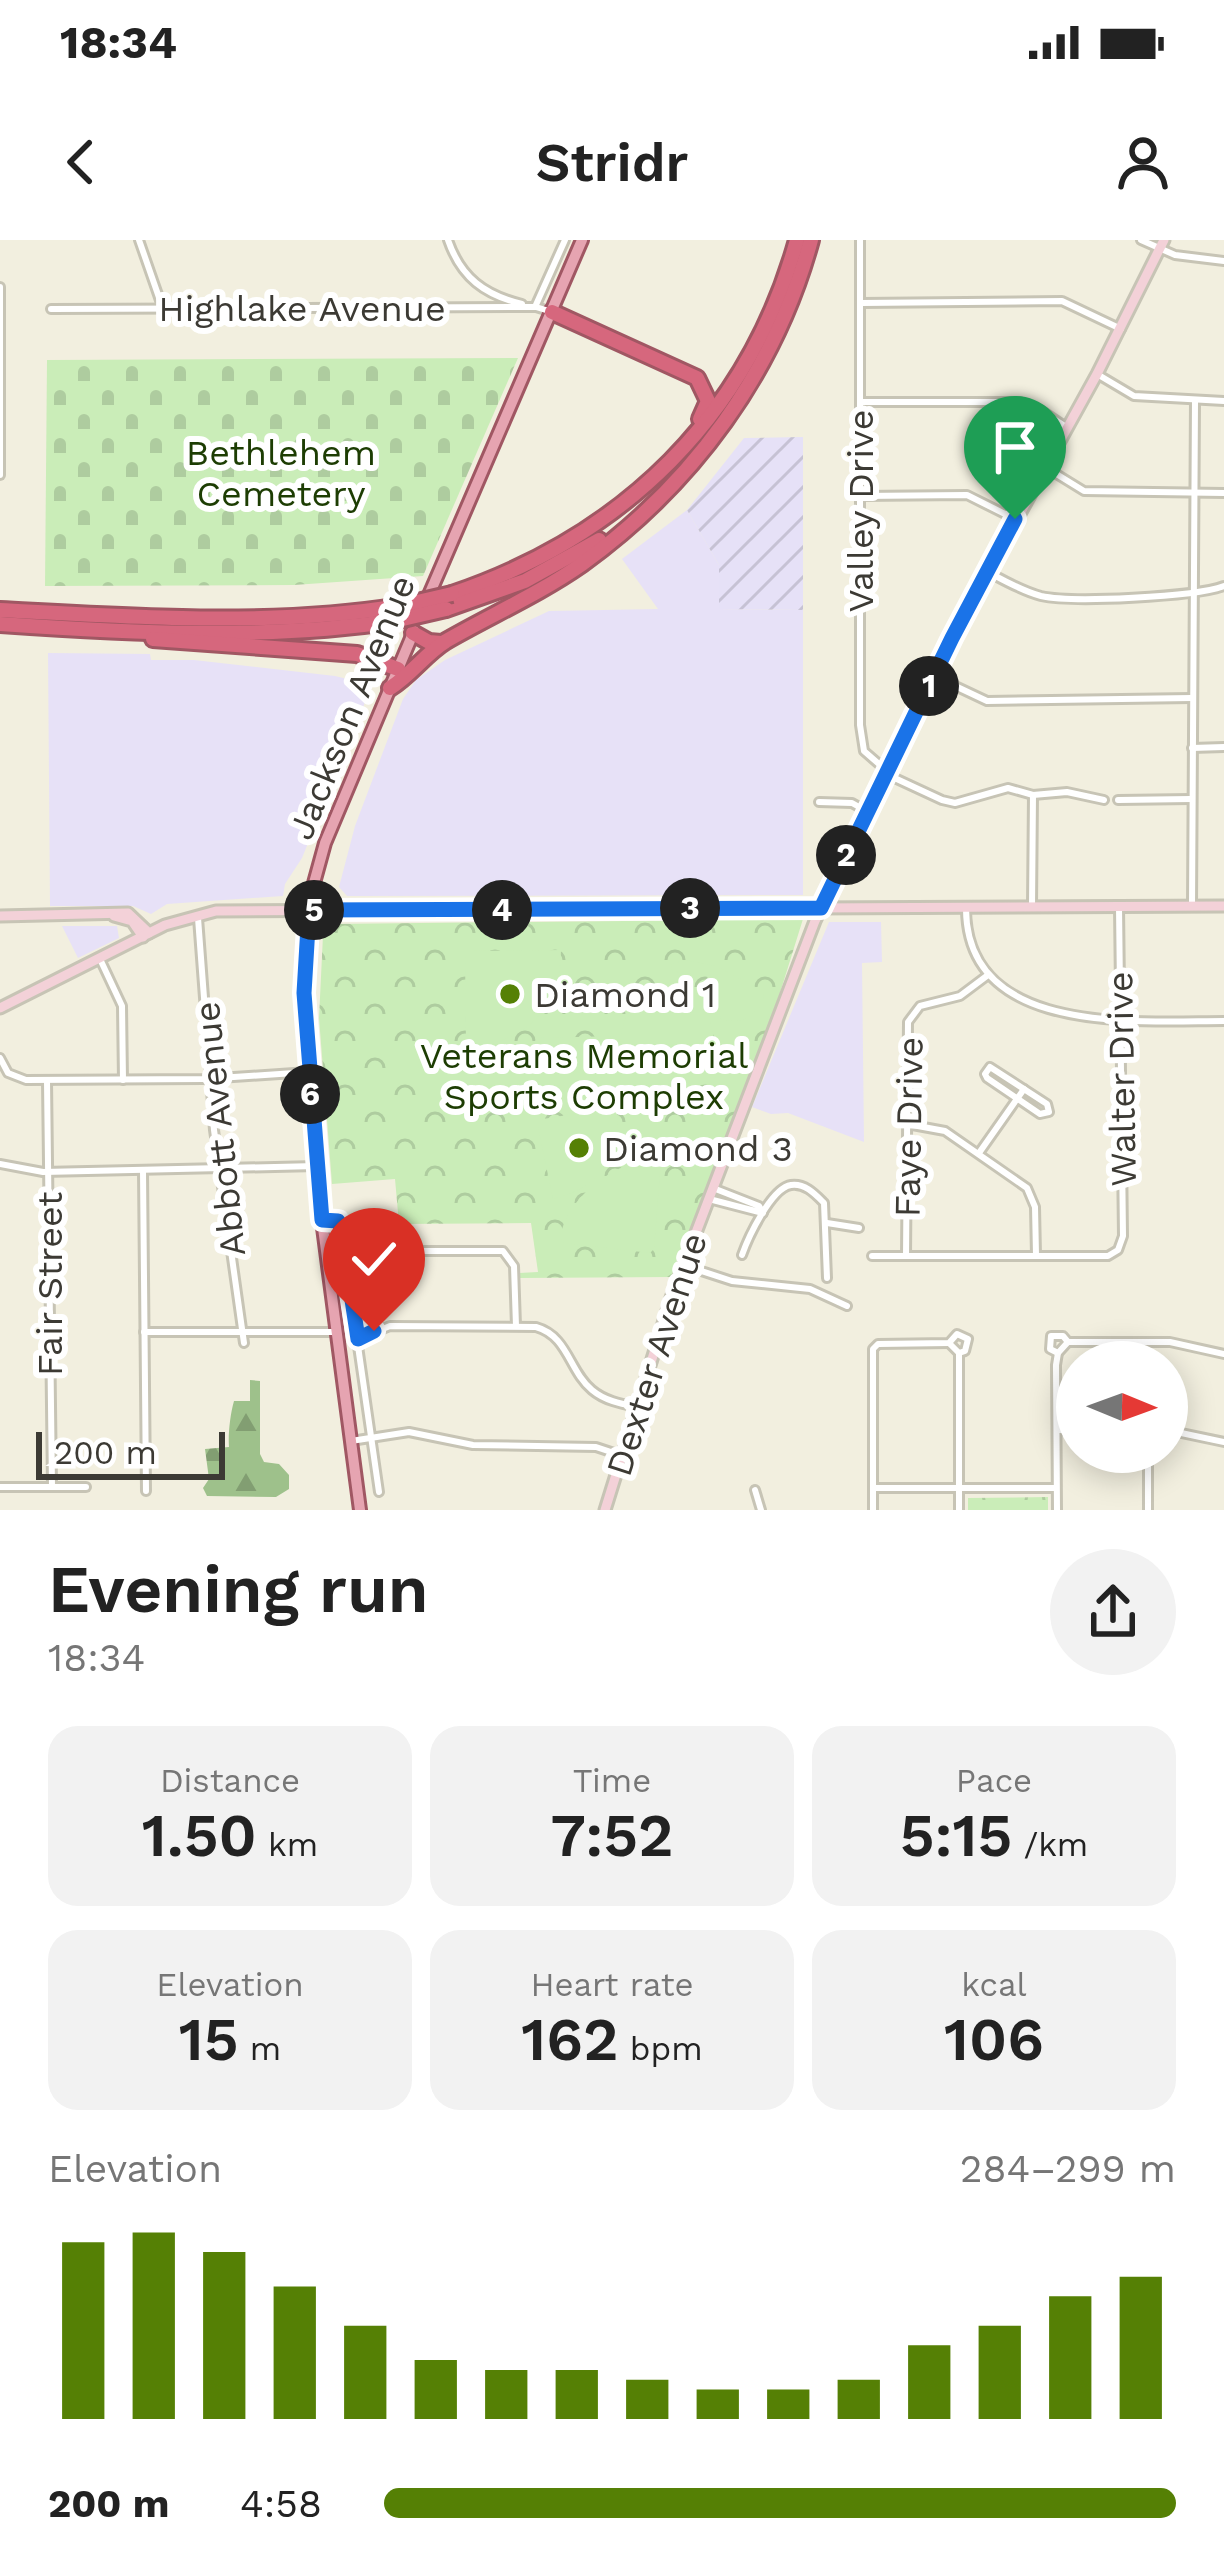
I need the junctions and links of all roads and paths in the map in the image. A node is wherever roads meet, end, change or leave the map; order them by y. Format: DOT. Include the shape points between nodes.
graph roads {
  1 [pos="140,240"];
  2 [pos="448,240"];
  3 [pos="566,240"];
  4 [pos="582,240"];
  5 [pos="797,240"];
  6 [pos="811,240"];
  7 [pos="860,240"];
  8 [pos="1141,240"];
  9 [pos="1162,245"];
  10 [pos="1224,261"];
  11 [pos="0,287"];
  12 [pos="861,303"];
  13 [pos="536,307"];
  14 [pos="51,309"];
  15 [pos="164,309"];
  16 [pos="552,312"];
  17 [pos="1121,328"];
  18 [pos="1097,374"];
  19 [pos="1195,401"];
  20 [pos="1224,401"];
  21 [pos="860,402"];
  22 [pos="1066,427"];
  23 [pos="0,440"];
  24 [pos="694,460"];
  25 [pos="1046,466"];
  26 [pos="661,472"];
  27 [pos="0,475"];
  28 [pos="1193,493"];
  29 [pos="1224,493"];
  30 [pos="860,496"];
  31 [pos="1015,519"];
  32 [pos="988,572"];
  33 [pos="1224,586"];
  34 [pos="1194,594"];
  35 [pos="0,610"];
  36 [pos="397,613"];
  37 [pos="0,624"];
  38 [pos="71,628"];
  39 [pos="413,633"];
  40 [pos="444,643"];
  41 [pos="398,669"];
  42 [pos="934,676"];
  43 [pos="390,688"];
  44 [pos="1192,698"];
  45 [pos="1224,747"];
  46 [pos="1192,748"];
  47 [pos="887,772"];
  48 [pos="1033,795"];
  49 [pos="1192,799"];
  50 [pos="1104,800"];
  51 [pos="1118,800"];
  52 [pos="819,802"];
  53 [pos="868,812"];
  54 [pos="1192,906"];
  55 [pos="1224,906"];
  56 [pos="1119,907"];
  57 [pos="821,908"];
  58 [pos="1032,908"];
  59 [pos="966,909"];
  60 [pos="309,910"];
  61 [pos="197,914"];
  62 [pos="0,916"];
  63 [pos="146,935"];
  64 [pos="100,959"];
  65 [pos="988,975"];
  66 [pos="0,1008"];
  67 [pos="1121,1021"];
  68 [pos="1224,1021"];
  69 [pos="0,1058"];
  70 [pos="308,1072"];
  71 [pos="210,1079"];
  72 [pos="123,1080"];
  73 [pos="47,1081"];
  74 [pos="1024,1089"];
  75 [pos="1017,1098"];
  76 [pos="907,1124"];
  77 [pos="979,1154"];
  78 [pos="0,1164"];
  79 [pos="317,1166"];
  80 [pos="143,1171"];
  81 [pos="220,1171"];
  82 [pos="48,1172"];
  83 [pos="711,1193"];
  84 [pos="763,1213"];
  85 [pos="322,1220"];
  86 [pos="826,1223"];
  87 [pos="859,1228"];
  88 [pos="344,1250"];
  89 [pos="326,1251"];
  90 [pos="742,1256"];
  91 [pos="872,1256"];
  92 [pos="906,1256"];
  93 [pos="1036,1256"];
  94 [pos="682,1265"];
  95 [pos="827,1278"];
  96 [pos="847,1306"];
  97 [pos="515,1326"];
  98 [pos="144,1331"];
  99 [pos="337,1332"];
  100 [pos="244,1333"];
  101 [pos="358,1339"];
  102 [pos="244,1343"];
  103 [pos="949,1343"];
  104 [pos="1188,1346"];
  105 [pos="959,1353"];
  106 [pos="1224,1354"];
  107 [pos="637,1407"];
  108 [pos="1188,1434"];
  109 [pos="370,1437"];
  110 [pos="351,1441"];
  111 [pos="1224,1442"];
  112 [pos="622,1456"];
  113 [pos="1057,1473"];
  114 [pos="1148,1473"];
  115 [pos="52,1486"];
  116 [pos="0,1487"];
  117 [pos="86,1487"];
  118 [pos="873,1488"];
  119 [pos="958,1488"];
  120 [pos="1057,1488"];
  121 [pos="755,1490"];
  122 [pos="146,1491"];
  123 [pos="379,1492"];
  124 [pos="360,1510"];
  125 [pos="605,1510"];
  126 [pos="761,1510"];
  127 [pos="873,1510"];
  128 [pos="959,1510"];
  129 [pos="1057,1510"];
  130 [pos="1148,1510"];
  1 -- 15 [label="street"];
  2 -- 13 [label="street" via="478,286"];
  3 -- 13 [label="street"];
  4 -- 16 [label="main road, Jackson Avenue"];
  5 -- 26 [label="highway" via="754,350"];
  6 -- 24 [label="highway" via="765,362"];
  7 -- 12 [label="street, Valley Drive"];
  8 -- 9 [label="street"];
  9 -- 10 [label="street"];
  9 -- 17 [label="main road, Dexter Avenue"];
  11 -- 23 [label="street"];
  12 -- 17 [label="street" via="1062,301"];
  12 -- 21 [label="street, Valley Drive"];
  13 -- 15 [label="street, Highlake Avenue"];
  13 -- 16 [label="street, Highlake Avenue"];
  14 -- 15 [label="street, Highlake Avenue"];
  16 -- 26 [label="highway" via="686,371 705,388 706,409"];
  16 -- 39 [label="main road, Jackson Avenue"];
  17 -- 18 [label="main road, Dexter Avenue"];
  18 -- 19 [label="street" via="1134,396"];
  18 -- 22 [label="main road, Dexter Avenue"];
  19 -- 20 [label="street"];
  19 -- 28 [label="street"];
  21 -- 22 [label="street" via="1020,402"];
  21 -- 30 [label="street, Valley Drive"];
  22 -- 25 [label="main road, Dexter Avenue"];
  23 -- 27 [label="street"];
  24 -- 36 [label="highway, bridge" via="634,514 524,581 446,610"];
  24 -- 40 [label="highway" via="658,502 581,565"];
  25 -- 28 [label="street" via="1084,491"];
  25 -- 31 [label="main road, Dexter Avenue"];
  26 -- 36 [label="highway, bridge" via="568,544"];
  28 -- 29 [label="street"];
  28 -- 34 [label="street"];
  30 -- 31 [label="street" via="968,495"];
  30 -- 47 [label="street, Valley Drive" via="861,744"];
  31 -- 32 [label="main road, Dexter Avenue"];
  32 -- 34 [label="street" via="1050,597"];
  32 -- 42 [label="main road, Dexter Avenue"];
  33 -- 34 [label="street"];
  34 -- 44 [label="street"];
  35 -- 36 [label="highway"];
  36 -- 38 [label="highway" via="339,629"];
  37 -- 38 [label="highway"];
  38 -- 41 [label="highway" via="357,654"];
  39 -- 40 [label="highway"];
  39 -- 41 [label="main road, Jackson Avenue"];
  40 -- 43 [label="highway"];
  41 -- 43 [label="main road, Jackson Avenue"];
  42 -- 44 [label="street" via="987,701"];
  42 -- 47 [label="main road, Dexter Avenue"];
  43 -- 60 [label="main road, Jackson Avenue" via="325,843"];
  44 -- 46 [label="street"];
  45 -- 46 [label="street"];
  46 -- 49 [label="street"];
  47 -- 48 [label="street" via="956,803 1008,788"];
  47 -- 53 [label="main road, Dexter Avenue"];
  48 -- 50 [label="street"];
  48 -- 58 [label="street"];
  49 -- 51 [label="street"];
  49 -- 54 [label="street"];
  52 -- 53 [label="street"];
  53 -- 57 [label="main road, Dexter Avenue"];
  54 -- 55 [label="main road"];
  54 -- 56 [label="main road"];
  56 -- 58 [label="main road"];
  56 -- 67 [label="street, Walter Drive"];
  57 -- 59 [label="main road"];
  57 -- 60 [label="main road"];
  57 -- 83 [label="main road, Dexter Avenue"];
  58 -- 59 [label="main road"];
  59 -- 65 [label="street" via="971,950"];
  60 -- 61 [label="main road"];
  60 -- 70 [label="main road, Jackson Avenue"];
  61 -- 63 [label="main road"];
  61 -- 71 [label="street, Abbott Avenue"];
  62 -- 63 [label="main road" via="133,914"];
  63 -- 64 [label="main road"];
  64 -- 66 [label="main road"];
  64 -- 72 [label="street" via="122,1006"];
  65 -- 67 [label="street" via="1052,1010"];
  65 -- 76 [label="street, Faye Drive" via="960,996 920,1006 908,1022"];
  67 -- 68 [label="street"];
  67 -- 93 [label="street, Walter Drive" via="1118,1250"];
  69 -- 73 [label="street" via="17,1078"];
  70 -- 71 [label="street"];
  70 -- 79 [label="main road, Jackson Avenue"];
  71 -- 72 [label="street"];
  71 -- 81 [label="street, Abbott Avenue"];
  72 -- 73 [label="street"];
  73 -- 82 [label="street, Fair Street"];
  74 -- 75 [label="street"];
  74 -- 75 [label="street" via="1049,1112"];
  74 -- 75 [label="street" via="986,1070"];
  75 -- 77 [label="street"];
  76 -- 77 [label="street" via="945,1131"];
  76 -- 92 [label="street, Faye Drive"];
  77 -- 93 [label="street" via="1032,1196"];
  78 -- 82 [label="street"];
  79 -- 81 [label="street"];
  79 -- 85 [label="main road, Jackson Avenue"];
  80 -- 81 [label="street"];
  80 -- 82 [label="street"];
  80 -- 98 [label="street"];
  81 -- 100 [label="street, Abbott Avenue"];
  82 -- 115 [label="street, Fair Street"];
  83 -- 84 [label="street, Dexter Avenue"];
  83 -- 94 [label="main road, Dexter Avenue"];
  84 -- 86 [label="street" via="790,1185 824,1203"];
  84 -- 90 [label="street, Dexter Avenue"];
  85 -- 88 [label="street" via="338,1221"];
  85 -- 89 [label="main road, Jackson Avenue"];
  86 -- 87 [label="street"];
  86 -- 95 [label="street"];
  88 -- 89 [label="street"];
  88 -- 97 [label="street" via="503,1251 514,1266"];
  88 -- 101 [label="street"];
  89 -- 99 [label="main road, Jackson Avenue"];
  91 -- 92 [label="street"];
  92 -- 93 [label="street"];
  94 -- 96 [label="street" via="732,1281 810,1288"];
  94 -- 107 [label="main road, Dexter Avenue"];
  97 -- 101 [label="street" via="390,1326"];
  97 -- 107 [label="street" via="550,1331 591,1390"];
  98 -- 100 [label="street"];
  98 -- 122 [label="street"];
  99 -- 100 [label="street"];
  99 -- 110 [label="main road, Jackson Avenue"];
  100 -- 102 [label="street, Abbott Avenue"];
  101 -- 109 [label="street"];
  103 -- 105 [label="street"];
  103 -- 105 [label="street" via="963,1334 968,1345"];
  103 -- 118 [label="street" via="878,1343"];
  104 -- 106 [label="street"];
  105 -- 119 [label="street"];
  107 -- 112 [label="main road, Dexter Avenue"];
  108 -- 111 [label="street"];
  109 -- 110 [label="street"];
  109 -- 112 [label="street" via="410,1432 494,1447 596,1447"];
  109 -- 123 [label="street"];
  110 -- 124 [label="main road, Jackson Avenue"];
  112 -- 125 [label="main road, Dexter Avenue"];
  113 -- 120 [label="street"];
  114 -- 130 [label="street"];
  115 -- 116 [label="street"];
  115 -- 117 [label="street"];
  118 -- 119 [label="street"];
  118 -- 127 [label="street"];
  119 -- 120 [label="street"];
  119 -- 128 [label="street"];
  120 -- 129 [label="street"];
  121 -- 126 [label="street"];
}
